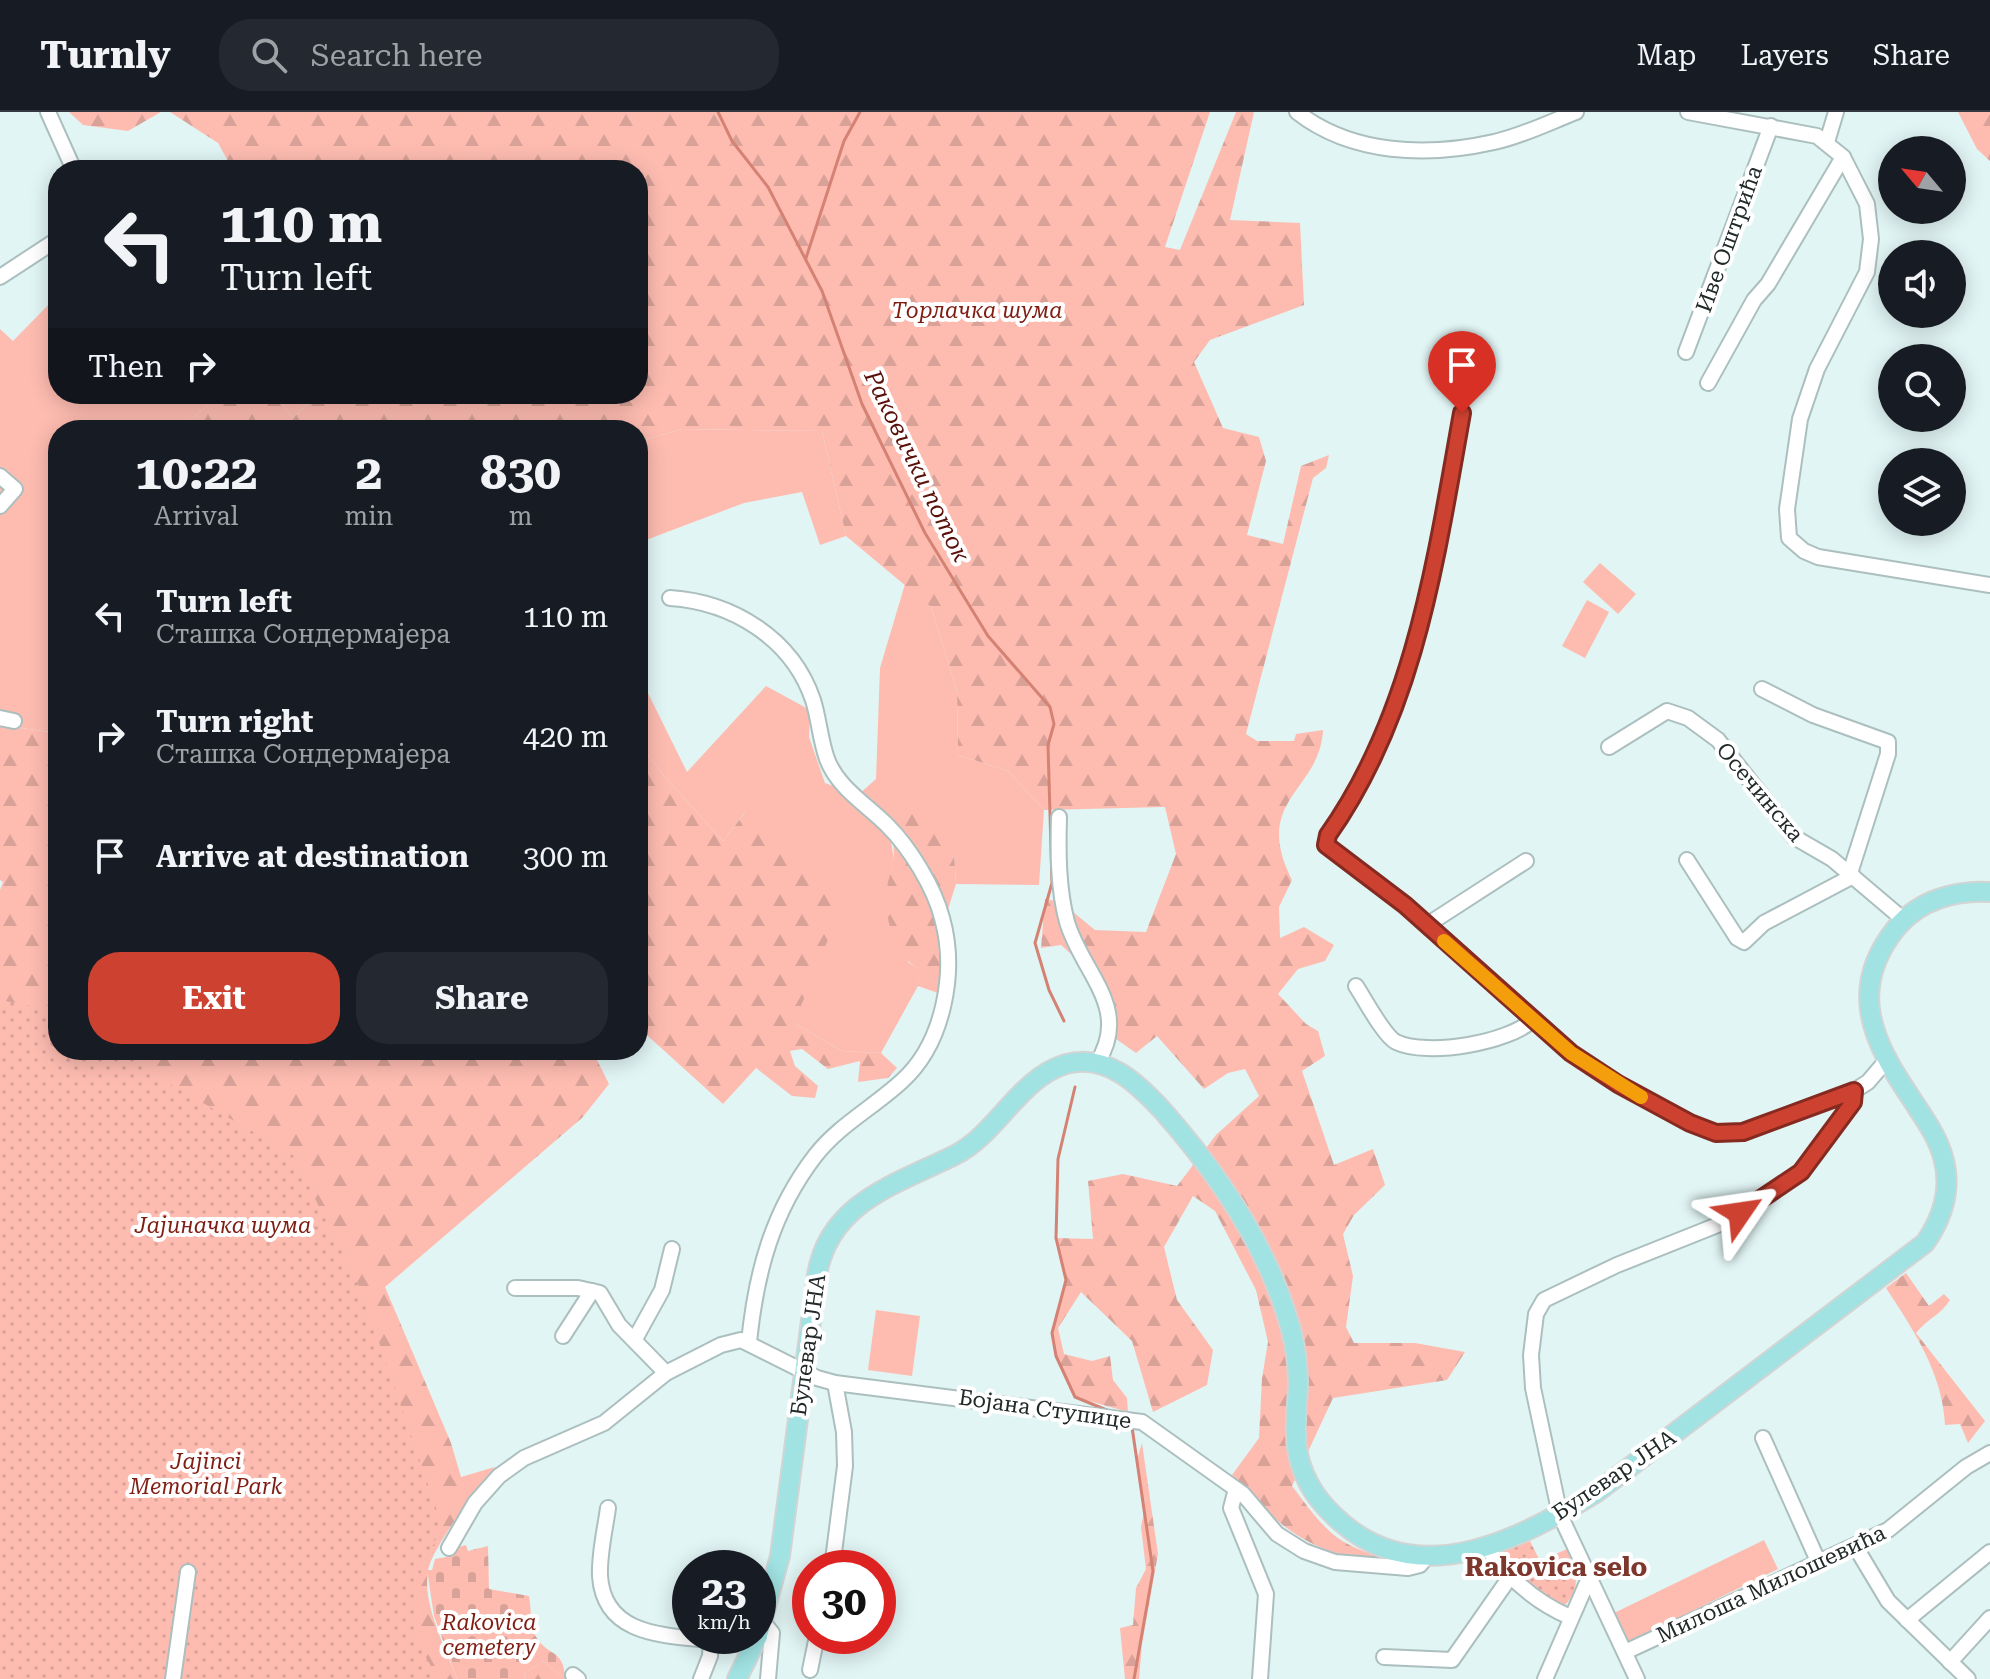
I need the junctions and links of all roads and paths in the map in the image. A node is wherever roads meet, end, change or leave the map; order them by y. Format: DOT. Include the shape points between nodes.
graph roads {
  1 [pos="48,112"];
  2 [pos="1297,112"];
  3 [pos="1576,112"];
  4 [pos="1688,112"];
  5 [pos="1836,112"];
  6 [pos="1771,126"];
  7 [pos="1827,142"];
  8 [pos="1843,157"];
  9 [pos="70,160"];
  10 [pos="48,246"];
  11 [pos="0,277"];
  12 [pos="1686,352"];
  13 [pos="1708,383"];
  14 [pos="1462,413"];
  15 [pos="6,480"];
  16 [pos="0,506"];
  17 [pos="1990,585"];
  18 [pos="670,598"];
  19 [pos="1762,689"];
  20 [pos="1609,747"];
  21 [pos="1059,817"];
  22 [pos="1687,860"];
  23 [pos="1526,861"];
  24 [pos="1852,874"];
  25 [pos="1990,892"];
  26 [pos="1904,920"];
  27 [pos="1427,925"];
  28 [pos="1356,986"];
  29 [pos="1534,1019"];
  30 [pos="1882,1052"];
  31 [pos="1097,1063"];
  32 [pos="1854,1091"];
  33 [pos="672,1249"];
  34 [pos="515,1288"];
  35 [pos="592,1291"];
  36 [pos="563,1336"];
  37 [pos="635,1339"];
  38 [pos="749,1342"];
  39 [pos="804,1372"];
  40 [pos="666,1373"];
  41 [pos="835,1383"];
  42 [pos="1763,1438"];
  43 [pos="1990,1453"];
  44 [pos="1236,1489"];
  45 [pos="608,1508"];
  46 [pos="1560,1515"];
  47 [pos="1855,1546"];
  48 [pos="449,1548"];
  49 [pos="1487,1548"];
  50 [pos="834,1550"];
  51 [pos="1990,1552"];
  52 [pos="1427,1556"];
  53 [pos="1818,1561"];
  54 [pos="776,1570"];
  55 [pos="188,1572"];
  56 [pos="1510,1577"];
  57 [pos="1589,1578"];
  58 [pos="1570,1617"];
  59 [pos="1990,1618"];
  60 [pos="1907,1620"];
  61 [pos="672,1635"];
  62 [pos="1625,1652"];
  63 [pos="710,1654"];
  64 [pos="749,1654"];
  65 [pos="770,1654"];
  66 [pos="813,1654"];
  67 [pos="1384,1657"];
  68 [pos="1950,1662"];
  69 [pos="810,1670"];
  70 [pos="173,1679"];
  71 [pos="701,1679"];
  72 [pos="737,1679"];
  73 [pos="768,1679"];
  74 [pos="1260,1679"];
  75 [pos="1545,1679"];
  76 [pos="1637,1679"];
  77 [pos="1968,1679"];
  1 -- 9 [label="street"];
  2 -- 3 [label="street" via="1354,143 1417,150 1497,142"];
  4 -- 6 [label="street"];
  5 -- 7 [label="street"];
  6 -- 7 [label="street"];
  6 -- 12 [label="street, Иве Оштрића"];
  7 -- 8 [label="street"];
  8 -- 13 [label="street"];
  8 -- 17 [label="street" via="1867,204 1870,258 1805,402 1792,464 1787,533 1795,545 1818,557"];
  10 -- 11 [label="street"];
  14 -- 27 [label="street" via="1429,584 1403,684 1372,762 1326,840 1329,850"];
  15 -- 16 [label="street" via="14,493"];
  18 -- 38 [label="street" via="700,600 781,644 813,698 834,775 900,841 932,894 945,931 945,993 928,1048 906,1078 825,1146 795,1187 771,1232 759,1270"];
  19 -- 24 [label="street" via="1813,715 1888,742"];
  20 -- 24 [label="street, Осечинска" via="1662,713 1673,711 1688,718 1718,740 1794,837"];
  21 -- 31 [label="street" via="1067,922 1107,1006 1111,1028"];
  22 -- 24 [label="street" via="1744,942 1764,923"];
  23 -- 27 [label="street"];
  24 -- 26 [label="street, Осечинска"];
  25 -- 26 [label="main road" via="1937,899"];
  26 -- 30 [label="main road" via="1881,950 1871,978 1870,1020"];
  27 -- 29 [label="street"];
  28 -- 29 [label="street" via="1391,1039 1401,1043 1423,1047 1482,1041 1509,1034"];
  29 -- 32 [label="street" via="1571,1053 1618,1084 1716,1133 1743,1132"];
  30 -- 32 [label="street" via="1868,1082"];
  30 -- 46 [label="main road, Булевар ЈНА" via="1943,1157 1944,1206 1925,1243"];
  31 -- 39 [label="main road, Булевар ЈНА" via="1055,1069 969,1147 853,1208 822,1254"];
  31 -- 52 [label="main road, Булевар ЈНА" via="1137,1084 1191,1144 1230,1196 1264,1262 1291,1330 1298,1453 1310,1488 1337,1519 1371,1543"];
  32 -- 46 [label="street" via="1853,1102 1811,1161 1769,1195 1725,1222 1544,1300 1535,1319 1532,1377"];
  33 -- 37 [label="street" via="662,1290"];
  34 -- 35 [label="street"];
  35 -- 36 [label="street"];
  35 -- 37 [label="street" via="604,1296 619,1325"];
  37 -- 40 [label="street"];
  38 -- 39 [label="street, Бојана Ступице"];
  38 -- 40 [label="street" via="721,1345"];
  39 -- 41 [label="street, Бојана Ступице"];
  39 -- 54 [label="main road, Булевар ЈНА"];
  40 -- 48 [label="street" via="604,1423 524,1458 499,1476 475,1503"];
  41 -- 44 [label="street, Бојана Ступице" via="1132,1421"];
  41 -- 50 [label="street" via="845,1466"];
  42 -- 53 [label="street"];
  43 -- 47 [label="street, Милоша Милошевића" via="1898,1524"];
  44 -- 52 [label="street, Бојана Ступице" via="1277,1534 1320,1558 1408,1568"];
  44 -- 74 [label="street" via="1231,1508 1266,1594"];
  45 -- 61 [label="street" via="604,1595 621,1618 647,1632"];
  46 -- 49 [label="main road, Булевар ЈНА"];
  46 -- 57 [label="street"];
  47 -- 53 [label="street, Милоша Милошевића"];
  47 -- 60 [label="street" via="1877,1585"];
  49 -- 52 [label="main road, Булевар ЈНА"];
  49 -- 56 [label="street"];
  51 -- 60 [label="street"];
  53 -- 62 [label="street, Милоша Милошевића"];
  55 -- 70 [label="street"];
  56 -- 58 [label="street"];
  56 -- 67 [label="street" via="1452,1660"];
  57 -- 58 [label="street"];
  57 -- 62 [label="street"];
  58 -- 75 [label="street"];
  59 -- 68 [label="street"];
  60 -- 68 [label="street"];
  62 -- 76 [label="street"];
  63 -- 71 [label="street"];
  64 -- 72 [label="main road, Булевар ЈНА"];
  65 -- 73 [label="street"];
  66 -- 69 [label="street"];
  68 -- 77 [label="street"];
}
